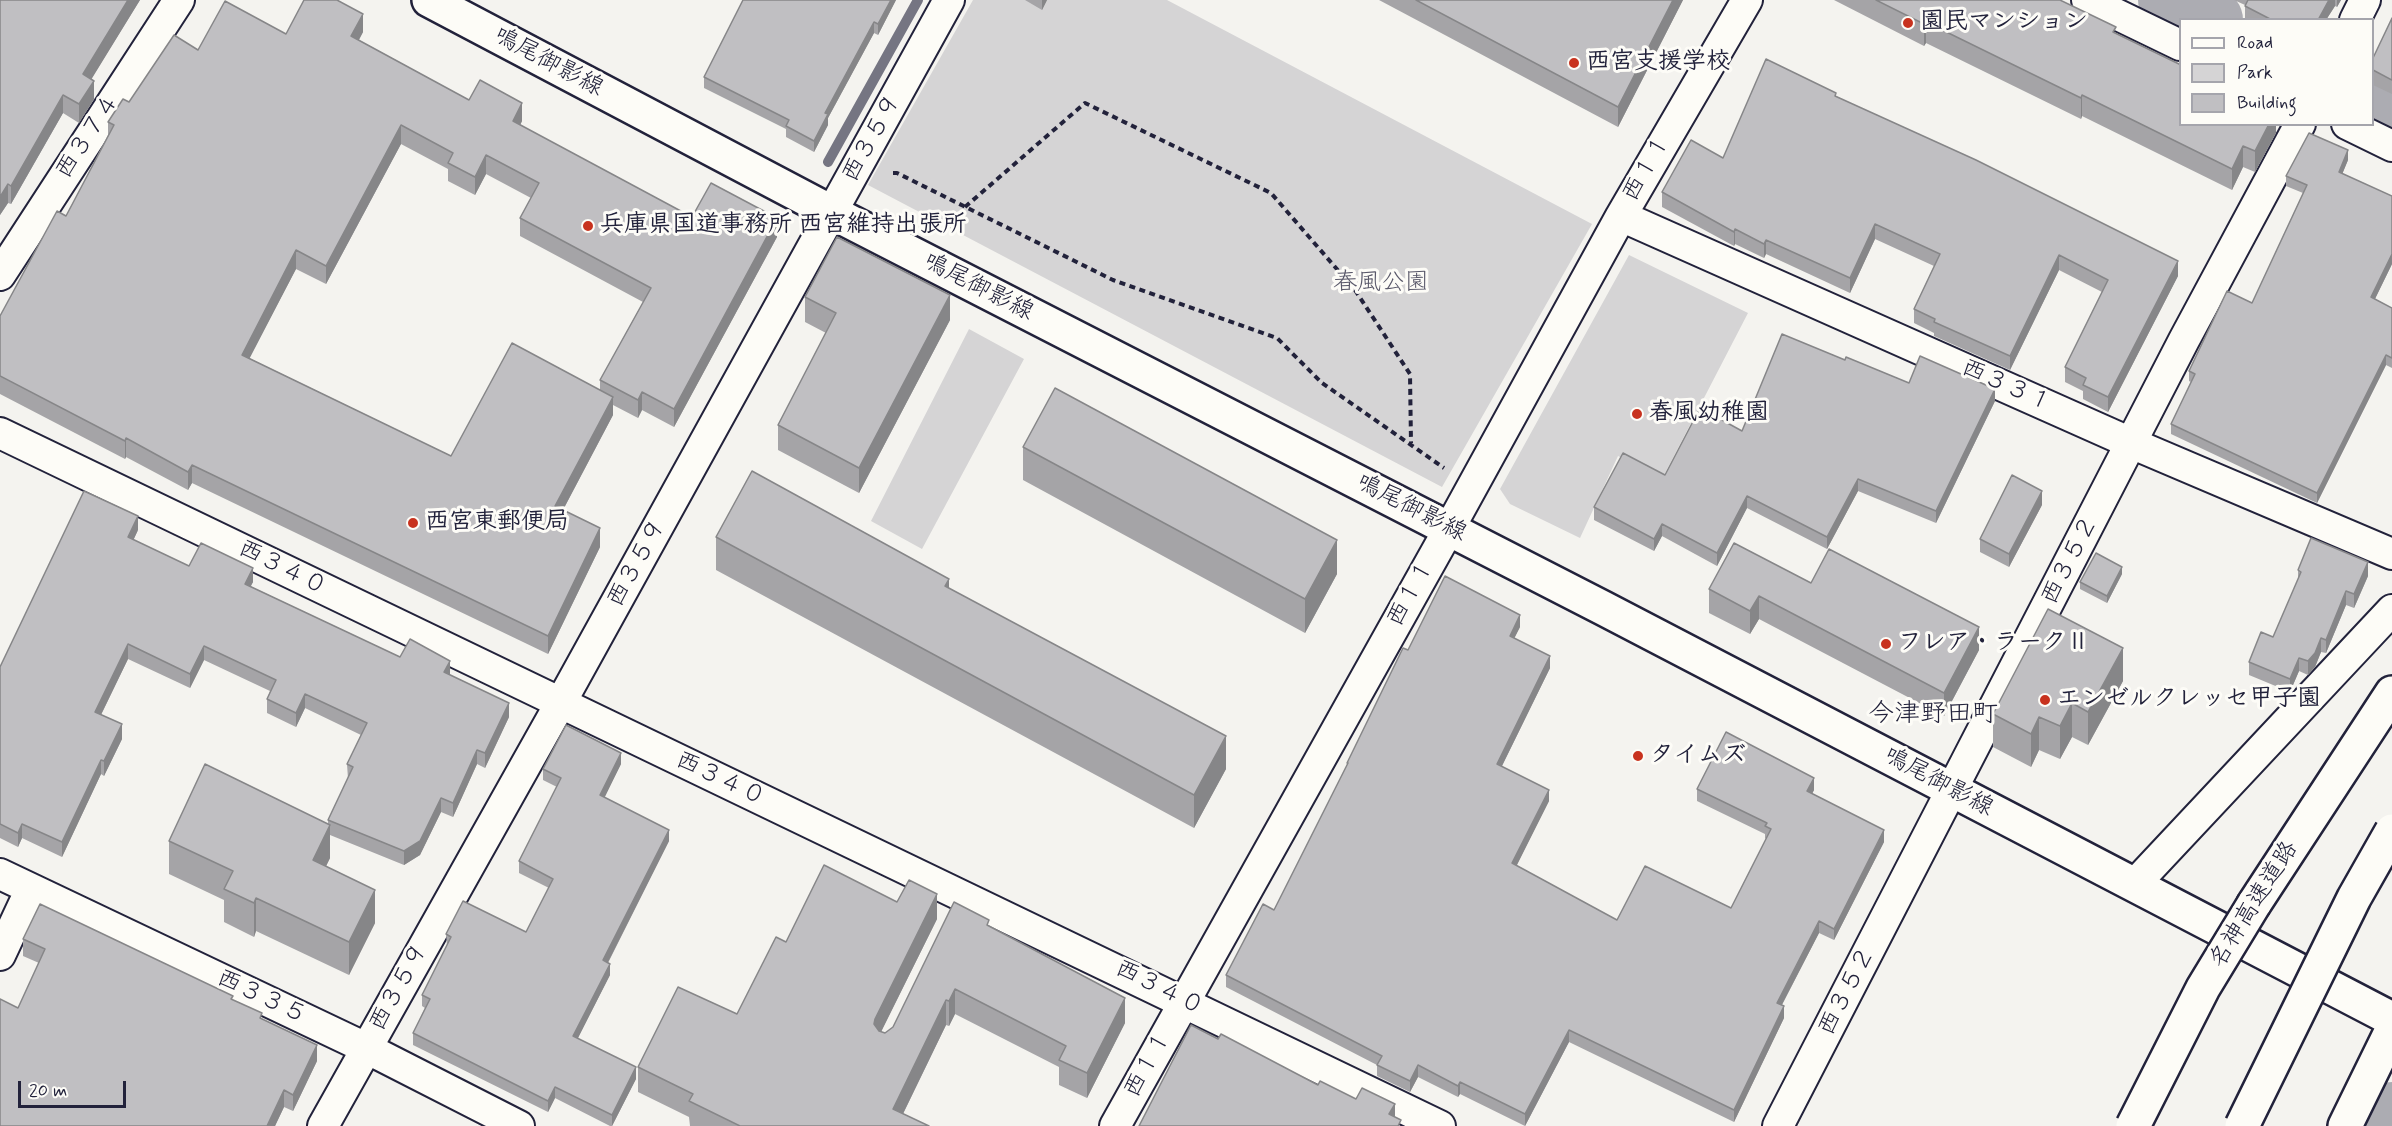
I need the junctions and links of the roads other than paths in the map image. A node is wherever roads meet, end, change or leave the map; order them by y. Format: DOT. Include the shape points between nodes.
graph roads {
  1 [pos="179,0"];
  2 [pos="429,0"];
  3 [pos="949,0"];
  4 [pos="1747,0"];
  5 [pos="2087,0"];
  6 [pos="2365,0"];
  7 [pos="2356,18"];
  8 [pos="2179,44"];
  9 [pos="2299,126"];
  10 [pos="2351,126"];
  11 [pos="2392,147"];
  12 [pos="833,213"];
  13 [pos="1621,216"];
  14 [pos="0,275"];
  15 [pos="0,433"];
  16 [pos="2131,443"];
  17 [pos="1449,529"];
  18 [pos="2392,554"];
  19 [pos="2392,610"];
  20 [pos="2392,693"];
  21 [pos="560,704"];
  22 [pos="1953,790"];
  23 [pos="2392,831"];
  24 [pos="0,874"];
  25 [pos="2134,885"];
  26 [pos="31,889"];
  27 [pos="0,955"];
  28 [pos="1185,1001"];
  29 [pos="2392,1019"];
  30 [pos="2392,1030"];
  31 [pos="366,1048"];
  32 [pos="323,1126"];
  33 [pos="519,1126"];
  34 [pos="1115,1126"];
  35 [pos="1440,1126"];
  36 [pos="1778,1126"];
  37 [pos="2133,1126"];
  38 [pos="2242,1126"];
  39 [pos="2345,1126"];
  1 -- 14 [label="street, 西３７４"];
  2 -- 12 [label="main road, 鳴尾御影線"];
  3 -- 12 [label="street, 西３５９"];
  4 -- 13 [label="street, 西１１"];
  5 -- 8 [label="street"];
  6 -- 7 [label="street"];
  9 -- 16 [label="street, 西３５２"];
  10 -- 11 [label="street"];
  12 -- 17 [label="main road, 鳴尾御影線"];
  12 -- 21 [label="street, 西３５９"];
  13 -- 16 [label="street, 西３３１"];
  13 -- 17 [label="street, 西１１"];
  15 -- 21 [label="street, 西３４０"];
  16 -- 18 [label="street, 西３３１"];
  16 -- 22 [label="street, 西３５２"];
  17 -- 22 [label="main road, 鳴尾御影線"];
  17 -- 28 [label="street, 西１１"];
  19 -- 25 [label="street"];
  20 -- 37 [label="main road, 名神高速道路, bridge" via="2203,988"];
  21 -- 28 [label="street, 西３４０"];
  21 -- 31 [label="street, 西３５９"];
  22 -- 25 [label="main road, 鳴尾御影線"];
  22 -- 36 [label="street, 西３５２"];
  23 -- 38 [label="main road, bridge" via="2354,898"];
  24 -- 26 [label="street, 西３３５"];
  25 -- 29 [label="main road, 鳴尾御影線"];
  26 -- 27 [label="street"];
  26 -- 31 [label="street, 西３３５"];
  28 -- 34 [label="street, 西１１"];
  28 -- 35 [label="street, 西３４０"];
  30 -- 39 [label="main road"];
  31 -- 32 [label="street, 西３５９"];
  31 -- 33 [label="street, 西３３５"];
}
